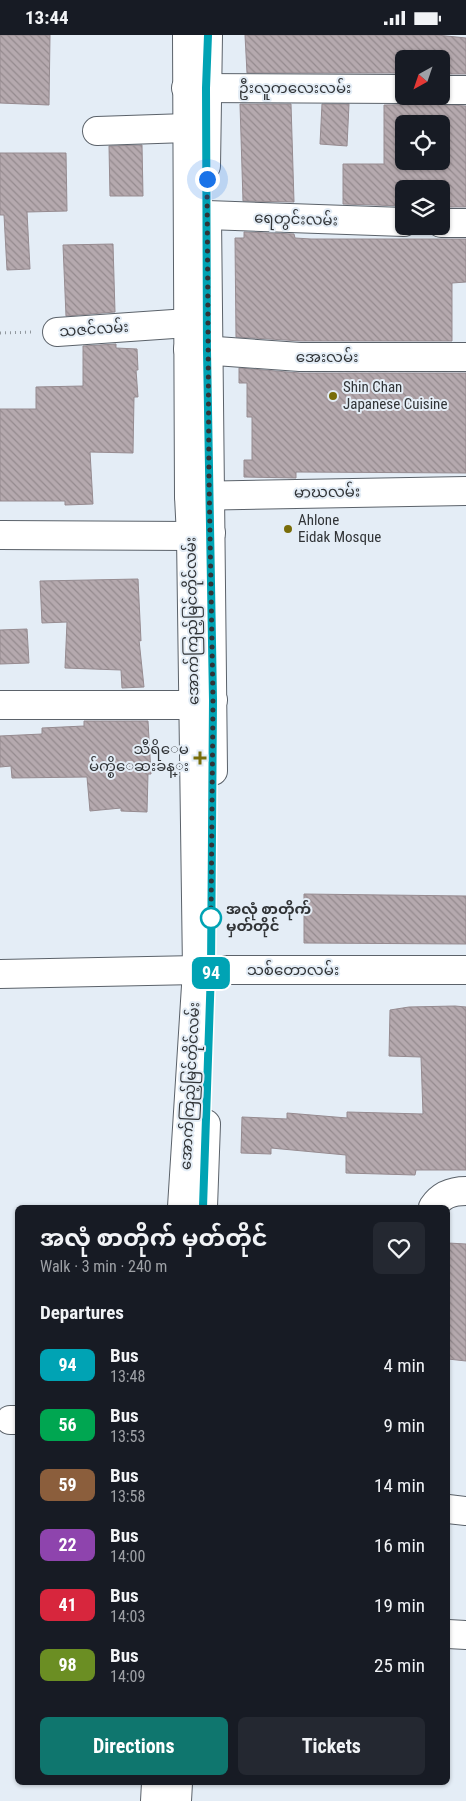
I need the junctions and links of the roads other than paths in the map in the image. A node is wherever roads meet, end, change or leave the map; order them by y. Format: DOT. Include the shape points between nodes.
graph roads {
  1 [pos="188,35"];
  2 [pos="208,35"];
  3 [pos="196,88"];
  4 [pos="395,89"];
  5 [pos="450,90"];
  6 [pos="466,90"];
  7 [pos="187,128"];
  8 [pos="97,131"];
  9 [pos="198,217"];
  10 [pos="395,222"];
  11 [pos="450,223"];
  12 [pos="466,223"];
  13 [pos="188,323"];
  14 [pos="57,332"];
  15 [pos="198,350"];
  16 [pos="466,357"];
  17 [pos="466,491"];
  18 [pos="199,496"];
  19 [pos="201,534"];
  20 [pos="0,535"];
  21 [pos="203,703"];
  22 [pos="0,705"];
  23 [pos="204,970"];
  24 [pos="466,970"];
  25 [pos="0,974"];
  26 [pos="466,1191"];
  27 [pos="182,1205"];
  28 [pos="203,1205"];
  29 [pos="434,1205"];
  30 [pos="450,1509"];
  31 [pos="466,1511"];
  32 [pos="450,1634"];
  33 [pos="466,1635"];
  34 [pos="156,1785"];
  35 [pos="178,1785"];
  36 [pos="155,1801"];
  37 [pos="177,1801"];
  1 -- 3 [label="street, အောက်ကြည့်မြင်တိုင်လမ်း"];
  2 -- 3 [label="street, အောက်ကြည့်မြင်တိုင်လမ်း"];
  3 -- 4 [label="street, ဦးလူကလေးလမ်း"];
  3 -- 7 [label="street, အောက်ကြည့်မြင်တိုင်လမ်း"];
  3 -- 9 [label="street, အောက်ကြည့်မြင်တိုင်လမ်း"];
  5 -- 6 [label="street"];
  7 -- 8 [label="street"];
  7 -- 9 [label="street, အောက်ကြည့်မြင်တိုင်လမ်း"];
  9 -- 10 [label="street, ရေတွင်းလမ်း"];
  9 -- 13 [label="street, အောက်ကြည့်မြင်တိုင်လမ်း"];
  9 -- 15 [label="street, အောက်ကြည့်မြင်တိုင်လမ်း"];
  11 -- 12 [label="street"];
  13 -- 14 [label="street, သဇင်လမ်း"];
  13 -- 15 [label="street, အောက်ကြည့်မြင်တိုင်လမ်း"];
  15 -- 16 [label="street, အေးလမ်း" via="300,357"];
  15 -- 18 [label="street, အောက်ကြည့်မြင်တိုင်လမ်း"];
  17 -- 18 [label="street, မာဃလမ်း"];
  18 -- 19 [label="street, အောက်ကြည့်မြင်တိုင်လမ်း"];
  19 -- 20 [label="street"];
  19 -- 21 [label="street, အောက်ကြည့်မြင်တိုင်လမ်း"];
  21 -- 22 [label="street"];
  21 -- 23 [label="street, အောက်ကြည့်မြင်တိုင်လမ်း"];
  23 -- 24 [label="street, သစ်တောလမ်း"];
  23 -- 25 [label="street, သစ်တောလမ်း"];
  23 -- 27 [label="street, အောက်ကြည့်မြင်တိုင်လမ်း"];
  23 -- 28 [label="street, အောက်ကြည့်မြင်တိုင်လမ်း"];
  26 -- 29 [label="street" via="454,1191"];
  30 -- 31 [label="street"];
  32 -- 33 [label="street"];
  34 -- 36 [label="street"];
  35 -- 37 [label="street"];
}
